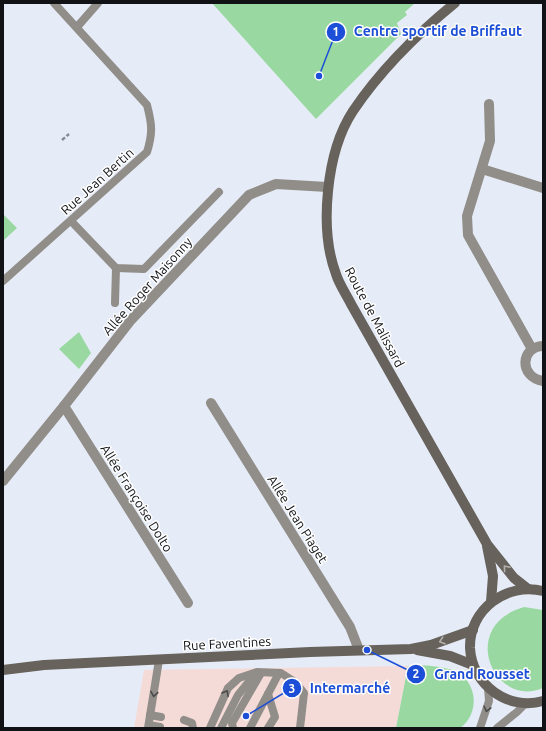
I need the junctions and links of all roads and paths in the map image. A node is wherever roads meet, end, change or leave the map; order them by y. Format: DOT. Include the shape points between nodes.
graph roads {
  1 [pos="54,3"];
  2 [pos="98,3"];
  3 [pos="455,3"];
  4 [pos="77,27"];
  5 [pos="489,104"];
  6 [pos="69,134"];
  7 [pos="62,140"];
  8 [pos="482,169"];
  9 [pos="327,187"];
  10 [pos="543,188"];
  11 [pos="219,192"];
  12 [pos="71,221"];
  13 [pos="116,268"];
  14 [pos="3,281"];
  15 [pos="115,303"];
  16 [pos="543,346"];
  17 [pos="532,349"];
  18 [pos="543,381"];
  19 [pos="211,403"];
  20 [pos="64,406"];
  21 [pos="3,481"];
  22 [pos="486,544"];
  23 [pos="528,589"];
  24 [pos="543,591"];
  25 [pos="491,602"];
  26 [pos="188,603"];
  27 [pos="473,630"];
  28 [pos="411,649"];
  29 [pos="359,650"];
  30 [pos="159,660"];
  31 [pos="3,663"];
  32 [pos="44,665"];
  33 [pos="473,665"];
  34 [pos="3,670"];
  35 [pos="259,672"];
  36 [pos="279,673"];
  37 [pos="488,688"];
  38 [pos="268,694"];
  39 [pos="543,701"];
  40 [pos="524,704"];
  41 [pos="150,716"];
  42 [pos="162,717"];
  43 [pos="184,720"];
  44 [pos="148,726"];
  45 [pos="160,727"];
  46 [pos="193,728"];
  47 [pos="210,728"];
  48 [pos="221,728"];
  49 [pos="233,728"];
  50 [pos="250,728"];
  51 [pos="268,728"];
  52 [pos="300,728"];
  53 [pos="480,728"];
  54 [pos="497,728"];
  1 -- 4 [label="lane, Rue Jean Bertin"];
  2 -- 4 [label="lane"];
  3 -- 9 [label="main road, Route de Malissard" via="424,30 381,75 352,112 337,145"];
  4 -- 12 [label="lane, Rue Jean Bertin" via="147,105 152,137 147,152"];
  5 -- 8 [label="street" via="490,141"];
  6 -- 7 [label="path"];
  8 -- 10 [label="street"];
  8 -- 17 [label="street" via="467,216 468,235"];
  9 -- 20 [label="street, Allée Roger Maisonny" via="276,184 249,195 131,320"];
  9 -- 22 [label="main road, Route de Malissard" via="326,216 335,273"];
  11 -- 13 [label="lane" via="144,268"];
  12 -- 13 [label="lane"];
  12 -- 14 [label="lane, Rue Jean Bertin"];
  13 -- 15 [label="lane"];
  16 -- 17 [label="street"];
  17 -- 18 [label="street" via="526,356 528,374 535,380"];
  19 -- 29 [label="street, Allée Jean Piaget" via="350,627"];
  20 -- 21 [label="street, Allée Roger Maisonny"];
  20 -- 26 [label="street, Allée Françoise Dolto"];
  23 -- 22 [label="main road, Route de Malissard, one-way" via="514,578"];
  22 -- 25 [label="main road, Route de Malissard" via="493,576"];
  23 -- 24 [label="main road"];
  23 -- 25 [label="main road" via="502,594"];
  25 -- 27 [label="main road" via="480,614"];
  27 -- 28 [label="main road, Rue Faventines, one-way" via="431,645"];
  27 -- 33 [label="main road" via="470,647"];
  28 -- 29 [label="main road, Rue Faventines"];
  28 -- 33 [label="main road, Rue Faventines" via="450,656"];
  29 -- 30 [label="main road, Rue Faventines"];
  30 -- 32 [label="main road, Rue Faventines"];
  30 -- 41 [label="lane, one-way"];
  31 -- 32 [label="main road, Rue Faventines"];
  32 -- 34 [label="main road, Rue Faventines"];
  33 -- 37 [label="main road"];
  35 -- 36 [label="lane"];
  47 -- 35 [label="lane, one-way" via="228,688 239,678"];
  35 -- 48 [label="lane" via="248,681 238,695"];
  35 -- 49 [label="lane" via="232,723"];
  36 -- 38 [label="lane"];
  36 -- 52 [label="lane" via="295,682 304,693"];
  37 -- 40 [label="main road" via="499,696"];
  37 -- 53 [label="lane, one-way" via="489,702"];
  38 -- 50 [label="lane"];
  38 -- 51 [label="lane" via="275,717"];
  39 -- 40 [label="main road"];
  40 -- 54 [label="lane"];
  41 -- 42 [label="lane"];
  41 -- 44 [label="lane"];
  43 -- 46 [label="lane" via="192,723"];
  44 -- 45 [label="lane"];
}
